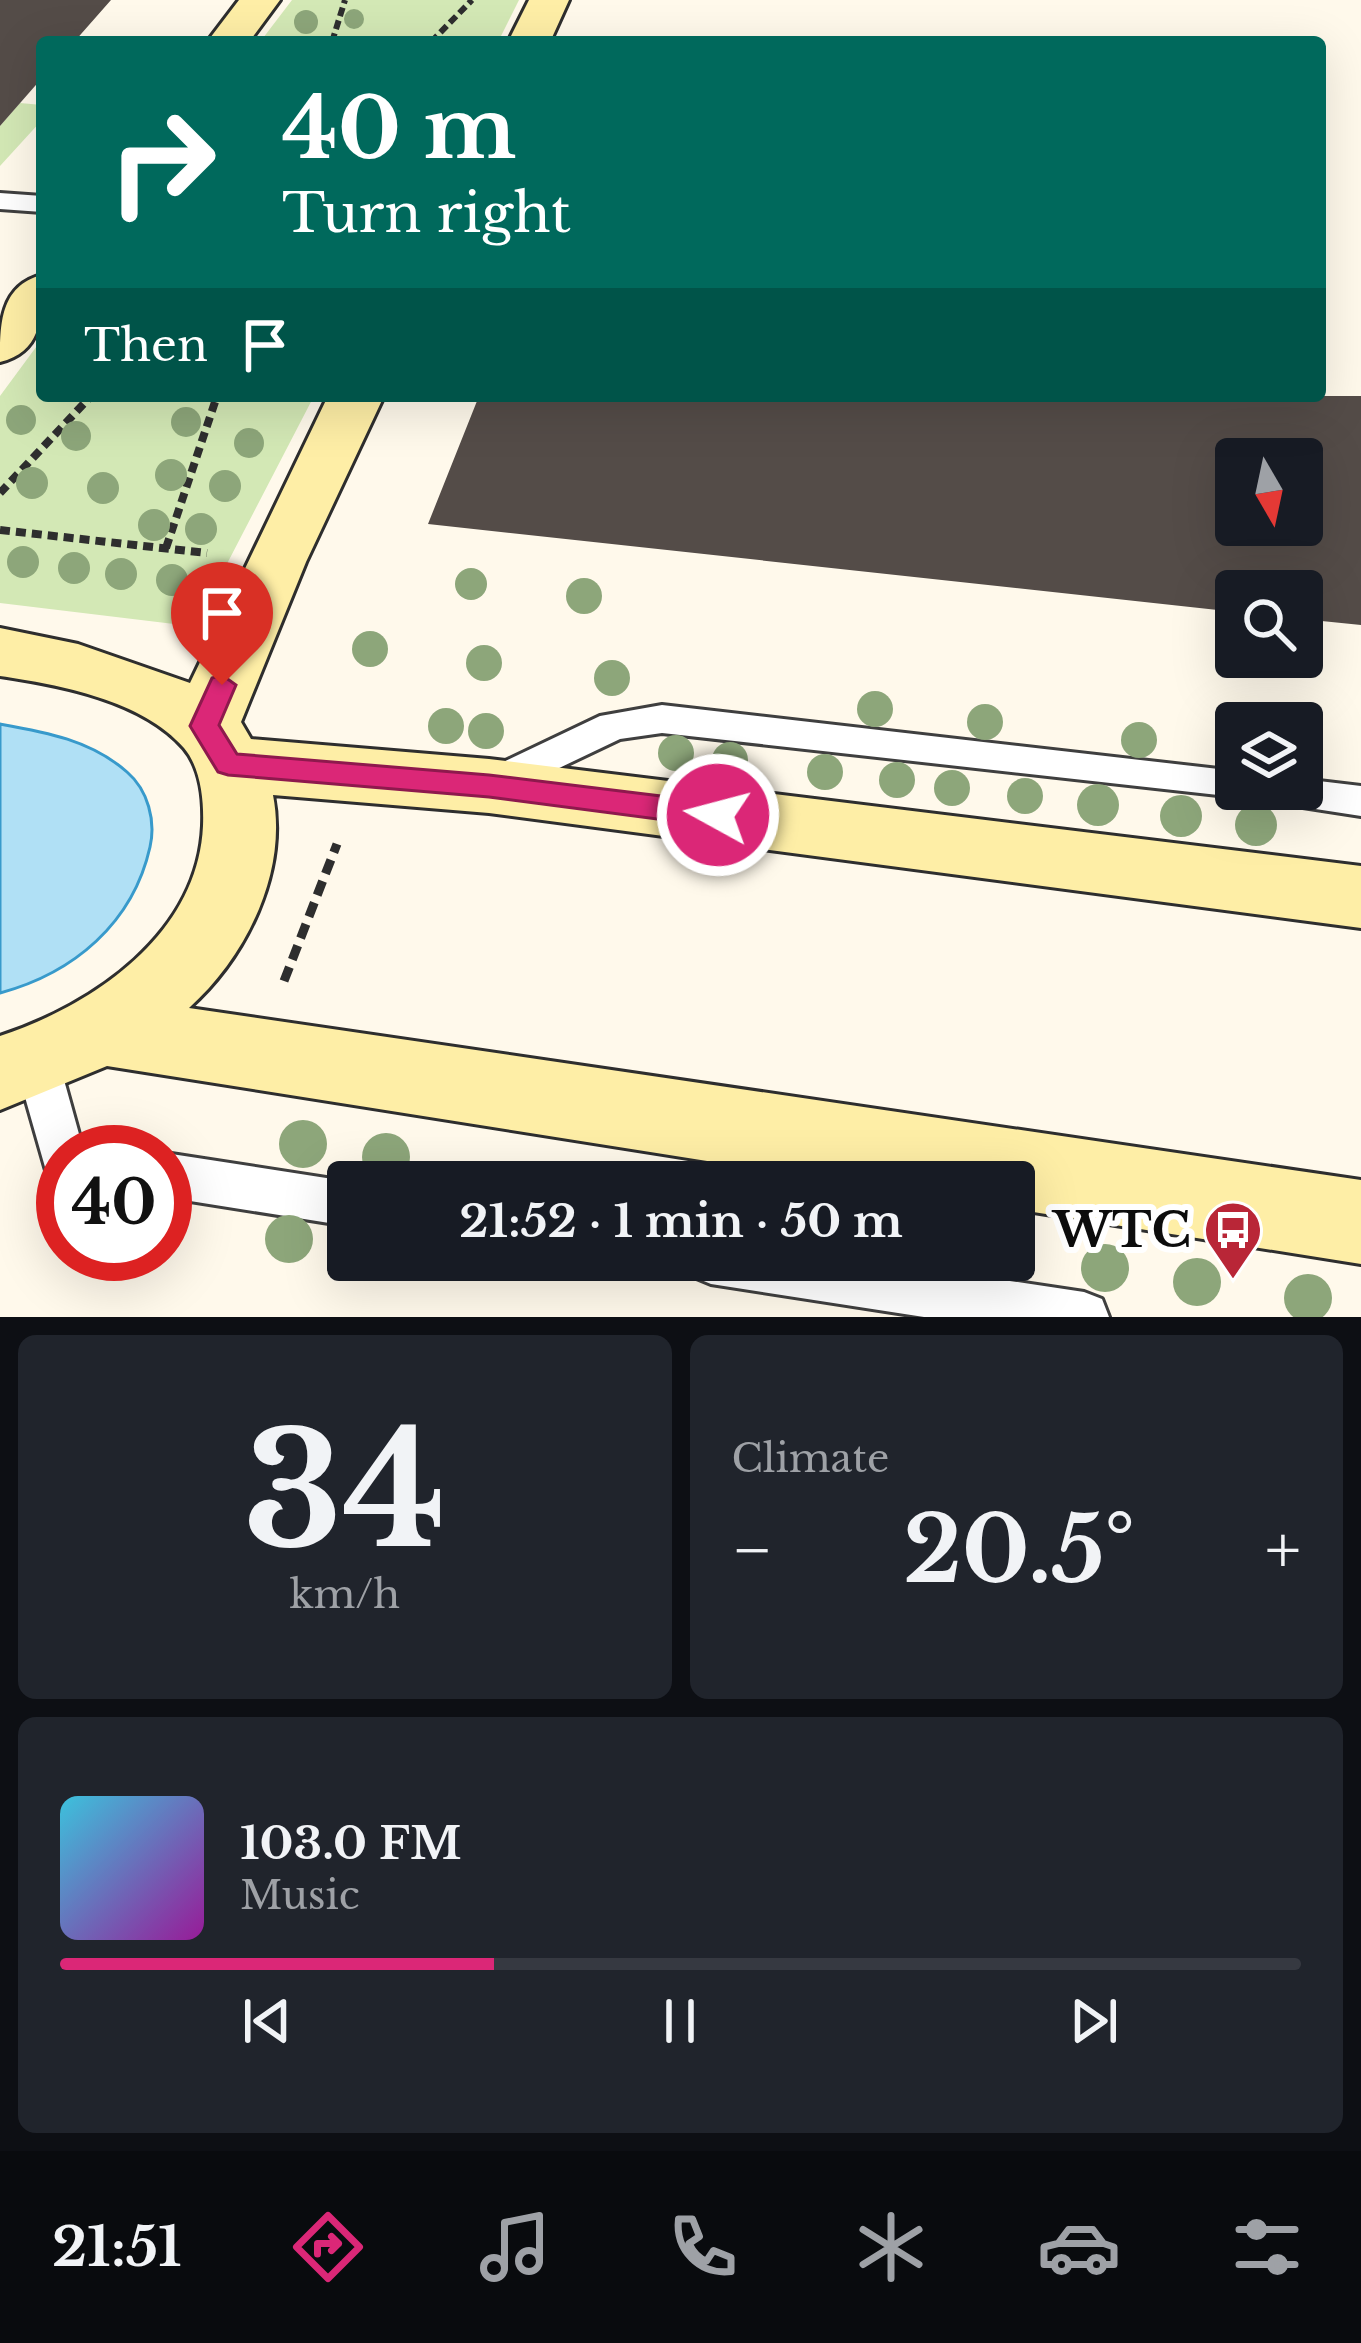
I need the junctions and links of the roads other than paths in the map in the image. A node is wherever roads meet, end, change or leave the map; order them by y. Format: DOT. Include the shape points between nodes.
graph roads {
  1 [pos="260,0"];
  2 [pos="549,0"];
  3 [pos="233,36"];
  4 [pos="532,36"];
  5 [pos="0,184"];
  6 [pos="36,187"];
  7 [pos="0,201"];
  8 [pos="36,204"];
  9 [pos="36,299"];
  10 [pos="0,346"];
  11 [pos="353,402"];
  12 [pos="0,652"];
  13 [pos="216,745"];
  14 [pos="1215,784"];
  15 [pos="489,786"];
  16 [pos="1323,796"];
  17 [pos="1361,801"];
  18 [pos="1361,897"];
  19 [pos="28,1063"];
  20 [pos="50,1125"];
  21 [pos="192,1179"];
  22 [pos="327,1200"];
  23 [pos="1361,1222"];
  24 [pos="848,1281"];
  25 [pos="1084,1317"];
  1 -- 3 [label="street"];
  2 -- 4 [label="street"];
  5 -- 6 [label="lane"];
  7 -- 8 [label="lane"];
  9 -- 10 [label="street"];
  11 -- 13 [label="street" via="275,562"];
  12 -- 13 [label="street" via="118,682"];
  13 -- 15 [label="street"];
  13 -- 19 [label="street" via="242,824 213,923 174,974"];
  14 -- 15 [label="lane" via="662,718 613,727"];
  15 -- 18 [label="street"];
  16 -- 17 [label="lane"];
  19 -- 20 [label="lane"];
  19 -- 23 [label="street"];
  21 -- 22 [label="lane"];
  24 -- 25 [label="lane"];
}
